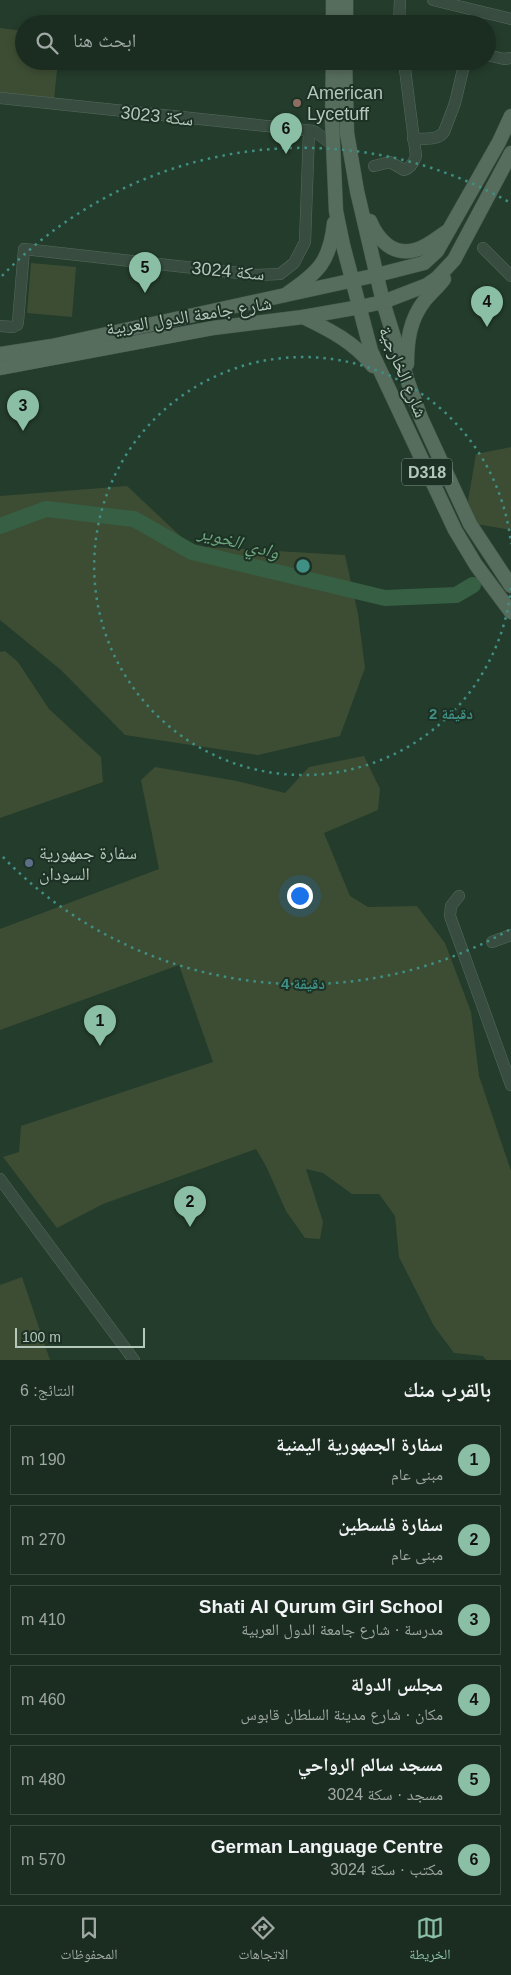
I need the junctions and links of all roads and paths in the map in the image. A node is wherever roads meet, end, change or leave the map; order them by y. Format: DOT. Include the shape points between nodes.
graph roads {
  1 [pos="327,0"];
  2 [pos="333,0"];
  3 [pos="346,0"];
  4 [pos="400,0"];
  5 [pos="433,0"];
  6 [pos="459,3"];
  7 [pos="334,15"];
  8 [pos="336,15"];
  9 [pos="340,15"];
  10 [pos="399,15"];
  11 [pos="511,19"];
  12 [pos="496,57"];
  13 [pos="511,58"];
  14 [pos="333,70"];
  15 [pos="345,70"];
  16 [pos="405,70"];
  17 [pos="463,70"];
  18 [pos="0,98"];
  19 [pos="511,116"];
  20 [pos="332,120"];
  21 [pos="312,131"];
  22 [pos="414,139"];
  23 [pos="333,145"];
  24 [pos="511,153"];
  25 [pos="374,166"];
  26 [pos="357,191"];
  27 [pos="336,211"];
  28 [pos="447,232"];
  29 [pos="483,248"];
  30 [pos="454,260"];
  31 [pos="377,275"];
  32 [pos="511,276"];
  33 [pos="353,281"];
  34 [pos="284,296"];
  35 [pos="383,302"];
  36 [pos="360,307"];
  37 [pos="303,317"];
  38 [pos="0,326"];
  39 [pos="0,354"];
  40 [pos="0,368"];
  41 [pos="382,376"];
  42 [pos="408,382"];
  43 [pos="430,437"];
  44 [pos="414,444"];
  45 [pos="511,586"];
  46 [pos="511,612"];
  47 [pos="459,896"];
  48 [pos="511,935"];
  49 [pos="492,942"];
  50 [pos="511,1085"];
  51 [pos="0,1179"];
  52 [pos="134,1360"];
  1 -- 7 [label="street"];
  2 -- 8 [label="main road"];
  3 -- 9 [label="main road"];
  4 -- 10 [label="street"];
  5 -- 6 [label="street"];
  6 -- 11 [label="street"];
  12 -- 13 [label="street"];
  14 -- 20 [label="main road, شارع الخارجية / D318"];
  15 -- 26 [label="main road, شارع الخارجية / D318" via="347,133"];
  16 -- 22 [label="street"];
  17 -- 22 [label="street" via="444,132 436,138"];
  18 -- 21 [label="street, سكة 3023"];
  19 -- 28 [label="main road, شارع جامعة الدول العربية"];
  20 -- 21 [label="street"];
  20 -- 23 [label="main road, شارع الخارجية / D318"];
  21 -- 23 [label="street"];
  21 -- 38 [label="street, سكة 3024" via="305,242 294,263 280,274 257,275 24,249 18,322 13,327"];
  22 -- 25 [label="street" via="416,156 408,169 401,169 390,162"];
  23 -- 27 [label="main road, شارع الخارجية / D318"];
  24 -- 30 [label="main road"];
  26 -- 28 [label="main road" via="376,235 394,249 415,250"];
  26 -- 31 [label="main road, شارع الخارجية / D318"];
  27 -- 33 [label="main road, شارع الخارجية / D318"];
  27 -- 34 [label="main road" via="332,244 323,263"];
  28 -- 31 [label="main road, شارع جامعة الدول العربية" via="437,251 424,263"];
  29 -- 32 [label="street"];
  30 -- 35 [label="main road, شارع جامعة الدول العربية" via="427,285"];
  30 -- 42 [label="main road" via="411,326 407,344"];
  31 -- 33 [label="main road, شارع جامعة الدول العربية"];
  31 -- 35 [label="main road, شارع الخارجية / D318"];
  33 -- 34 [label="main road, شارع جامعة الدول العربية"];
  33 -- 36 [label="main road, شارع الخارجية / D318"];
  34 -- 39 [label="main road, شارع جامعة الدول العربية" via="52,346"];
  35 -- 36 [label="main road, شارع جامعة الدول العربية"];
  35 -- 42 [label="main road, شارع الخارجية / D318"];
  36 -- 37 [label="main road, شارع جامعة الدول العربية"];
  36 -- 41 [label="main road, شارع الخارجية / D318" via="371,351"];
  37 -- 40 [label="main road, شارع جامعة الدول العربية" via="213,328"];
  37 -- 41 [label="main road" via="344,338"];
  41 -- 44 [label="main road, شارع الخارجية / D318"];
  42 -- 43 [label="main road, شارع الخارجية / D318"];
  43 -- 44 [label="main road"];
  43 -- 45 [label="main road, شارع الخارجية / D318" via="470,524"];
  44 -- 46 [label="main road, شارع الخارجية / D318" via="455,530"];
  47 -- 50 [label="street" via="451,906 450,916"];
  48 -- 49 [label="street"];
  51 -- 52 [label="street"];
}
